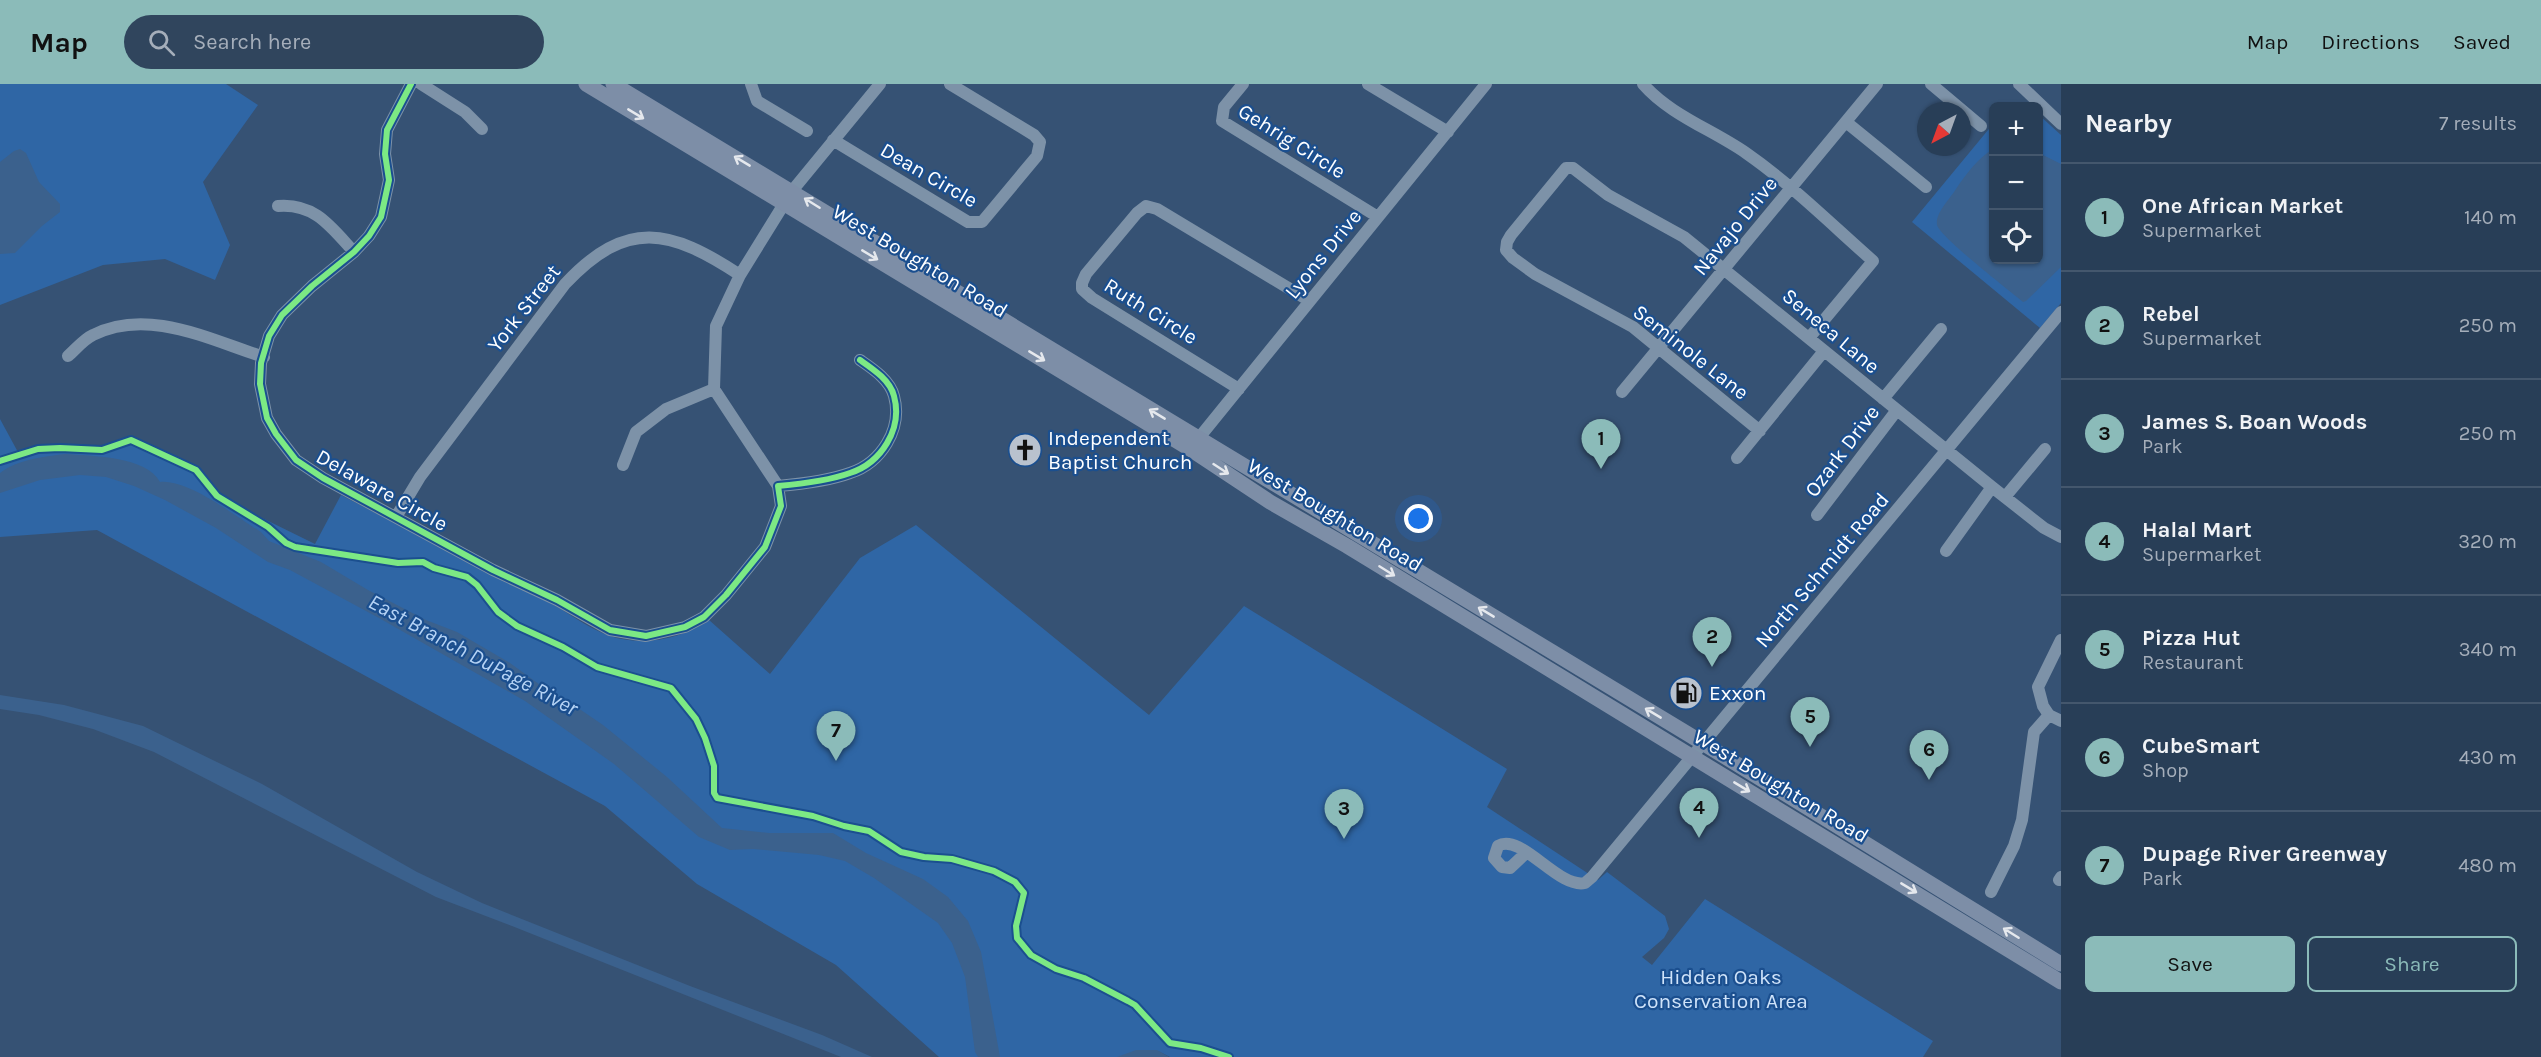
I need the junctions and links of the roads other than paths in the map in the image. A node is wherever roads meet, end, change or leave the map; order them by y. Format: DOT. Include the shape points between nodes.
graph roads {
  1 [pos="411,84"];
  2 [pos="422,84"];
  3 [pos="586,84"];
  4 [pos="613,84"];
  5 [pos="751,84"];
  6 [pos="880,84"];
  7 [pos="950,84"];
  8 [pos="1243,84"];
  9 [pos="1368,84"];
  10 [pos="1486,84"];
  11 [pos="1643,84"];
  12 [pos="1931,84"];
  13 [pos="2019,84"];
  14 [pos="1872,86"];
  15 [pos="1846,122"];
  16 [pos="2061,124"];
  17 [pos="1981,126"];
  18 [pos="482,129"];
  19 [pos="807,131"];
  20 [pos="1448,132"];
  21 [pos="833,141"];
  22 [pos="1926,187"];
  23 [pos="1791,189"];
  24 [pos="788,197"];
  25 [pos="278,206"];
  26 [pos="1378,217"];
  27 [pos="1506,250"];
  28 [pos="354,252"];
  29 [pos="1725,269"];
  30 [pos="740,275"];
  31 [pos="1310,301"];
  32 [pos="2061,312"];
  33 [pos="1941,329"];
  34 [pos="1809,338"];
  35 [pos="1659,349"];
  36 [pos="1824,351"];
  37 [pos="68,356"];
  38 [pos="264,357"];
  39 [pos="860,360"];
  40 [pos="714,389"];
  41 [pos="1239,389"];
  42 [pos="1622,392"];
  43 [pos="1883,399"];
  44 [pos="1897,411"];
  45 [pos="1760,431"];
  46 [pos="1194,444"];
  47 [pos="2045,449"];
  48 [pos="1947,451"];
  49 [pos="1737,458"];
  50 [pos="623,465"];
  51 [pos="1263,477"];
  52 [pos="778,486"];
  53 [pos="1992,487"];
  54 [pos="1252,490"];
  55 [pos="2005,497"];
  56 [pos="1817,515"];
  57 [pos="396,517"];
  58 [pos="2061,537"];
  59 [pos="1946,551"];
  60 [pos="2061,640"];
  61 [pos="2049,715"];
  62 [pos="2061,721"];
  63 [pos="1703,743"];
  64 [pos="1692,756"];
  65 [pos="1527,853"];
  66 [pos="1991,892"];
  67 [pos="2061,964"];
  68 [pos="2061,982"];
  1 -- 28 [label="street, Delaware Circle" via="387,130 389,180 381,217"];
  2 -- 18 [label="street" via="465,112"];
  3 -- 24 [label="main road, West Boughton Road, one-way"];
  24 -- 4 [label="main road, West Boughton Road, one-way"];
  5 -- 19 [label="street" via="757,101"];
  6 -- 21 [label="street"];
  7 -- 21 [label="street, Dean Circle" via="1040,142 1037,156 982,222 968,222"];
  8 -- 26 [label="street, Gehrig Circle" via="1224,107 1222,121"];
  9 -- 20 [label="street"];
  10 -- 20 [label="street, Lyons Drive"];
  11 -- 23 [label="street" via="1676,113 1747,154"];
  12 -- 17 [label="street"];
  13 -- 16 [label="street"];
  14 -- 15 [label="street, Navajo Drive"];
  15 -- 22 [label="street"];
  15 -- 23 [label="street, Navajo Drive"];
  20 -- 26 [label="street, Lyons Drive"];
  21 -- 24 [label="street"];
  23 -- 29 [label="street, Navajo Drive"];
  23 -- 34 [label="street" via="1873,261"];
  24 -- 30 [label="street"];
  24 -- 46 [label="main road, West Boughton Road"];
  25 -- 28 [label="street" via="293,204 308,209"];
  26 -- 31 [label="street, Lyons Drive"];
  27 -- 29 [label="street, Seneca Lane" via="1511,236 1570,167 1608,195 1684,237"];
  27 -- 35 [label="street, Seminole Lane" via="1526,268 1633,327"];
  28 -- 38 [label="street, Delaware Circle" via="282,315 269,336"];
  29 -- 34 [label="street, Seneca Lane"];
  29 -- 35 [label="street, Navajo Drive"];
  30 -- 40 [label="street" via="716,326"];
  30 -- 57 [label="street, York Street" via="682,242 654,238 634,238 612,245 586,261 420,477"];
  31 -- 41 [label="street, Lyons Drive"];
  31 -- 41 [label="street, Ruth Circle" via="1152,207 1141,208 1086,274 1082,289 1092,298"];
  32 -- 48 [label="street, North Schmidt Road"];
  33 -- 43 [label="street"];
  34 -- 36 [label="street, Seneca Lane"];
  35 -- 42 [label="street, Navajo Drive"];
  35 -- 45 [label="street, Seminole Lane"];
  36 -- 43 [label="street, Seneca Lane"];
  36 -- 45 [label="street"];
  37 -- 38 [label="street" via="91,335 110,328 160,324"];
  38 -- 57 [label="street, Delaware Circle" via="260,384 267,418 296,460"];
  39 -- 52 [label="street" via="888,384 894,397 892,433 885,448 852,473"];
  40 -- 50 [label="street" via="666,409 636,432"];
  40 -- 52 [label="street"];
  41 -- 46 [label="street, Lyons Drive"];
  43 -- 44 [label="street, Seneca Lane"];
  44 -- 48 [label="street, Seneca Lane"];
  44 -- 56 [label="street, Ozark Drive"];
  45 -- 49 [label="street"];
  46 -- 51 [label="main road, West Boughton Road"];
  46 -- 54 [label="main road, West Boughton Road, one-way"];
  47 -- 55 [label="street"];
  48 -- 53 [label="street, Seneca Lane"];
  48 -- 63 [label="street, North Schmidt Road"];
  51 -- 54 [label="street"];
  63 -- 51 [label="main road, West Boughton Road, one-way"];
  52 -- 57 [label="street, Delaware Circle" via="781,506 760,555 704,617 655,635 610,630"];
  53 -- 55 [label="street, Seneca Lane"];
  53 -- 59 [label="street"];
  54 -- 64 [label="main road, West Boughton Road, one-way"];
  55 -- 58 [label="street, Seneca Lane"];
  60 -- 61 [label="street" via="2038,687"];
  61 -- 62 [label="street"];
  61 -- 66 [label="street" via="2034,732 2022,820"];
  63 -- 64 [label="street, North Schmidt Road"];
  67 -- 63 [label="main road, West Boughton Road, one-way"];
  64 -- 65 [label="street, North Schmidt Road" via="1585,883 1571,883"];
  64 -- 68 [label="main road, West Boughton Road, one-way"];
}
